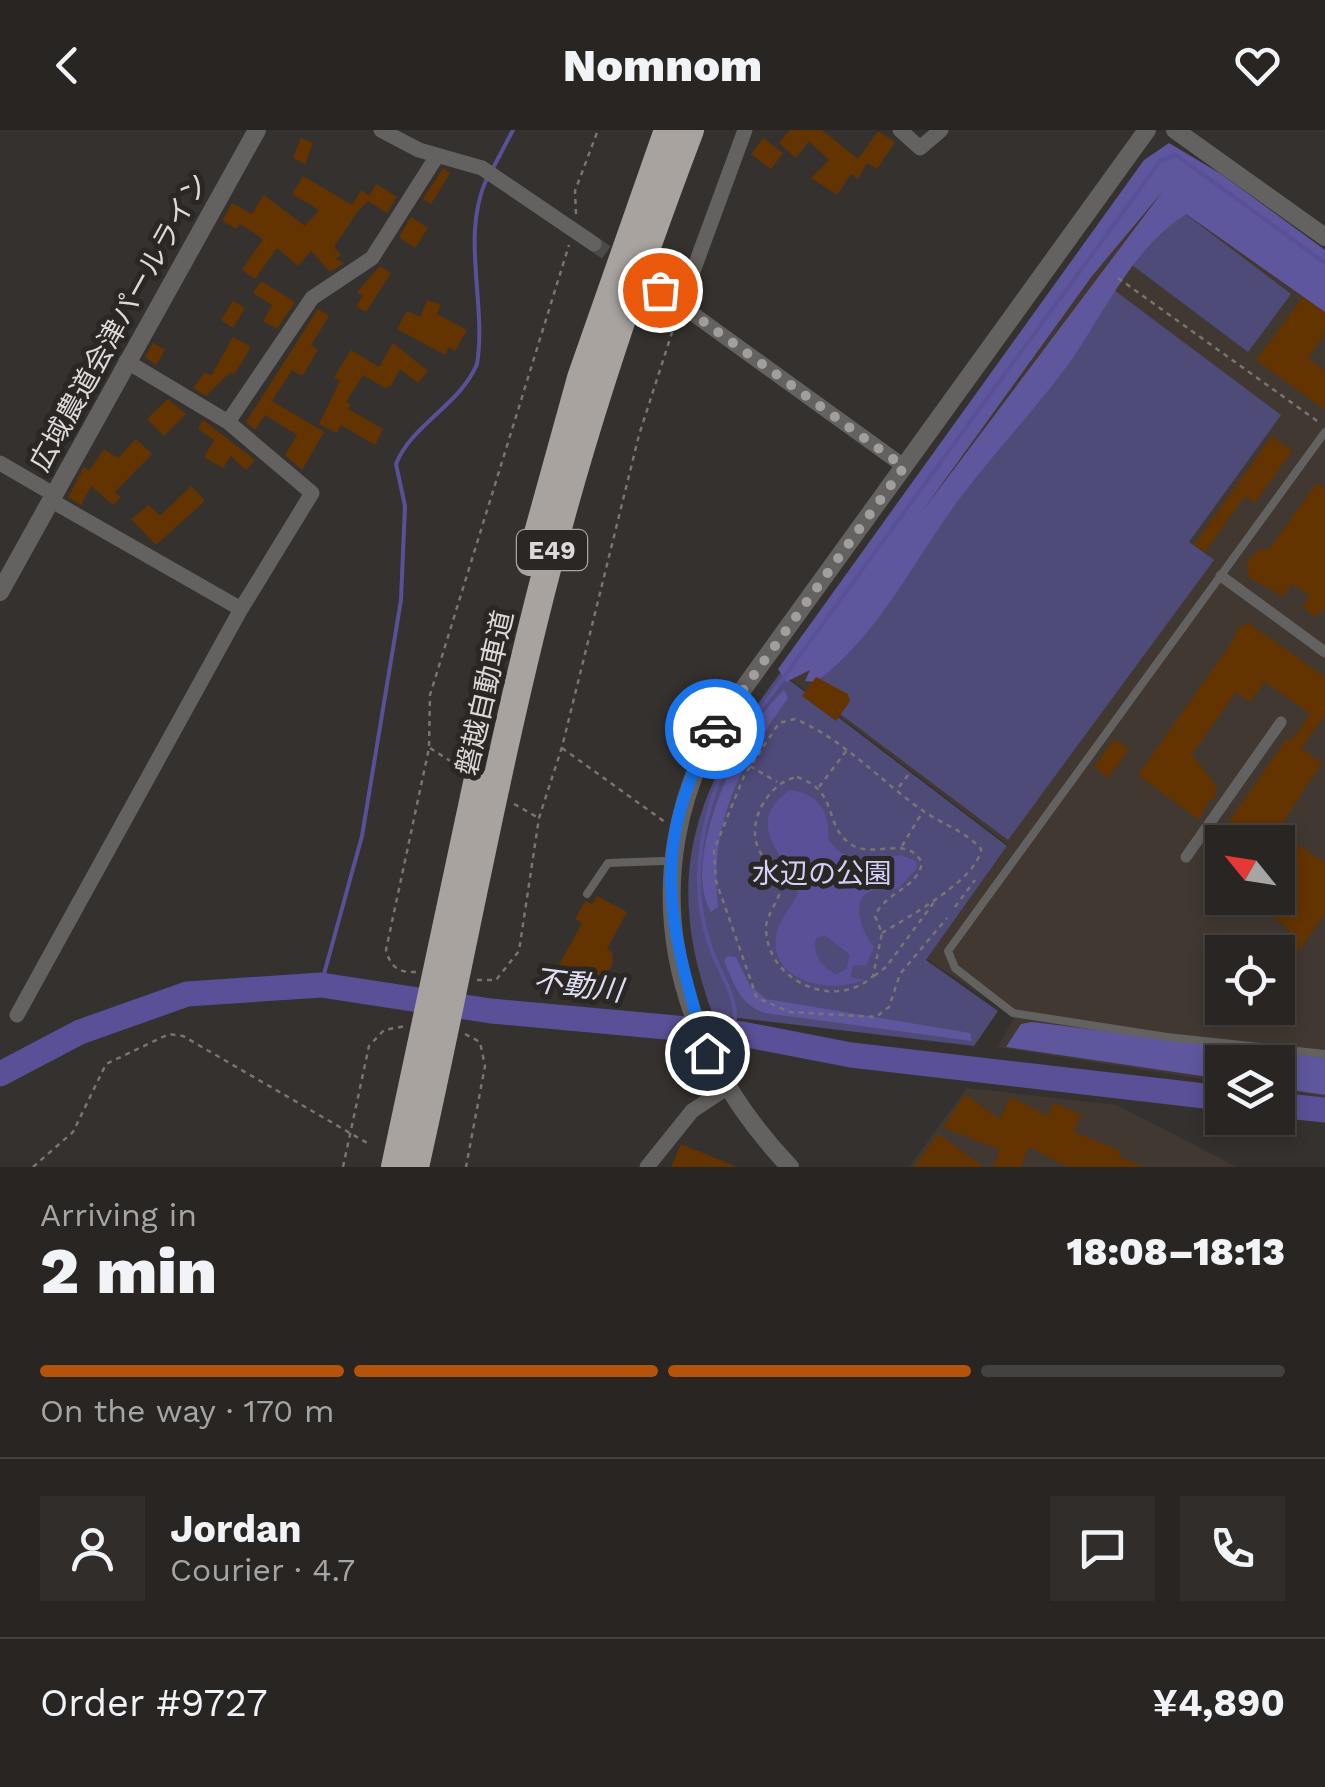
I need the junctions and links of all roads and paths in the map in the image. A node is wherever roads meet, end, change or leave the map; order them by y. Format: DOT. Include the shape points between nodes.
graph roads {
  1 [pos="257,130"];
  2 [pos="382,130"];
  3 [pos="598,130"];
  4 [pos="668,130"];
  5 [pos="690,130"];
  6 [pos="745,130"];
  7 [pos="900,130"];
  8 [pos="941,130"];
  9 [pos="1147,130"];
  10 [pos="1175,130"];
  11 [pos="438,156"];
  12 [pos="576,228"];
  13 [pos="1322,229"];
  14 [pos="594,244"];
  15 [pos="1118,278"];
  16 [pos="660,290"];
  17 [pos="681,304"];
  18 [pos="126,362"];
  19 [pos="228,422"];
  20 [pos="1325,429"];
  21 [pos="0,463"];
  22 [pos="904,467"];
  23 [pos="53,498"];
  24 [pos="1221,576"];
  25 [pos="0,592"];
  26 [pos="241,610"];
  27 [pos="1325,652"];
  28 [pos="1282,722"];
  29 [pos="562,747"];
  30 [pos="429,748"];
  31 [pos="848,749"];
  32 [pos="458,766"];
  33 [pos="749,766"];
  34 [pos="909,774"];
  35 [pos="778,783"];
  36 [pos="818,788"];
  37 [pos="898,788"];
  38 [pos="514,804"];
  39 [pos="923,811"];
  40 [pos="538,818"];
  41 [pos="676,827"];
  42 [pos="901,848"];
  43 [pos="1186,858"];
  44 [pos="663,862"];
  45 [pos="966,874"];
  46 [pos="587,894"];
  47 [pos="938,897"];
  48 [pos="955,908"];
  49 [pos="947,918"];
  50 [pos="882,933"];
  51 [pos="873,976"];
  52 [pos="446,978"];
  53 [pos="16,1015"];
  54 [pos="436,1027"];
  55 [pos="1325,1054"];
  56 [pos="725,1088"];
  57 [pos="351,1134"];
  58 [pos="369,1144"];
  59 [pos="33,1167"];
  60 [pos="343,1167"];
  61 [pos="395,1167"];
  62 [pos="415,1167"];
  63 [pos="466,1167"];
  64 [pos="646,1167"];
  65 [pos="790,1167"];
  1 -- 18 [label="street, 広域農道会津パールライン"];
  2 -- 11 [label="street"];
  3 -- 12 [label="path" via="575,191"];
  4 -- 52 [label="highway, 磐越自動車道 / E49" via="556,461 503,668"];
  5 -- 52 [label="highway, 磐越自動車道 / E49" via="600,383"];
  6 -- 17 [label="street"];
  7 -- 8 [label="street" via="920,148"];
  9 -- 22 [label="street"];
  10 -- 13 [label="street"];
  11 -- 12 [label="street" via="502,179"];
  11 -- 19 [label="street" via="372,258 312,298"];
  12 -- 14 [label="street"];
  12 -- 30 [label="path" via="430,695"];
  15 -- 20 [label="path"];
  16 -- 17 [label="street"];
  17 -- 22 [label="street"];
  17 -- 29 [label="path" via="604,563"];
  18 -- 19 [label="street"];
  18 -- 23 [label="street, 広域農道会津パールライン"];
  19 -- 26 [label="street" via="312,493"];
  20 -- 24 [label="lane"];
  21 -- 23 [label="street"];
  22 -- 41 [label="street" via="720,721 695,766"];
  23 -- 25 [label="street, 広域農道会津パールライン"];
  23 -- 26 [label="street"];
  24 -- 27 [label="street"];
  24 -- 55 [label="lane" via="950,944 948,957 1013,1013"];
  26 -- 53 [label="street"];
  28 -- 43 [label="street"];
  29 -- 40 [label="path"];
  29 -- 41 [label="path"];
  30 -- 32 [label="path"];
  30 -- 52 [label="path" via="386,950 399,970"];
  31 -- 33 [label="path" via="795,719 780,723"];
  31 -- 36 [label="path"];
  31 -- 37 [label="path"];
  33 -- 35 [label="path"];
  33 -- 49 [label="path" via="714,850 714,869 746,976 764,1003 790,1012 876,1017 889,1007 900,974"];
  34 -- 37 [label="path"];
  35 -- 36 [label="path" via="796,777"];
  35 -- 51 [label="path" via="763,804 756,835 782,886 766,929 780,967 811,988 849,990"];
  36 -- 42 [label="path" via="852,845"];
  37 -- 39 [label="path"];
  38 -- 40 [label="path"];
  39 -- 42 [label="path"];
  39 -- 45 [label="path" via="981,849"];
  40 -- 52 [label="path" via="518,951 486,984"];
  41 -- 56 [label="street" via="670,886 684,986"];
  42 -- 50 [label="path" via="918,855 921,871 878,908"];
  44 -- 46 [label="lane" via="608,863"];
  45 -- 47 [label="path"];
  45 -- 48 [label="path" via="975,880"];
  47 -- 50 [label="path"];
  47 -- 51 [label="path"];
  50 -- 51 [label="path"];
  52 -- 54 [label="highway, 磐越自動車道 / E49"];
  54 -- 57 [label="path" via="384,1030 369,1046"];
  54 -- 61 [label="highway, 磐越自動車道 / E49"];
  54 -- 62 [label="highway, 磐越自動車道 / E49"];
  54 -- 63 [label="path" via="480,1042 485,1051"];
  56 -- 64 [label="street" via="692,1110"];
  56 -- 65 [label="street"];
  57 -- 58 [label="path"];
  57 -- 59 [label="path" via="169,1034 106,1064 74,1132"];
  57 -- 60 [label="path"];
}
